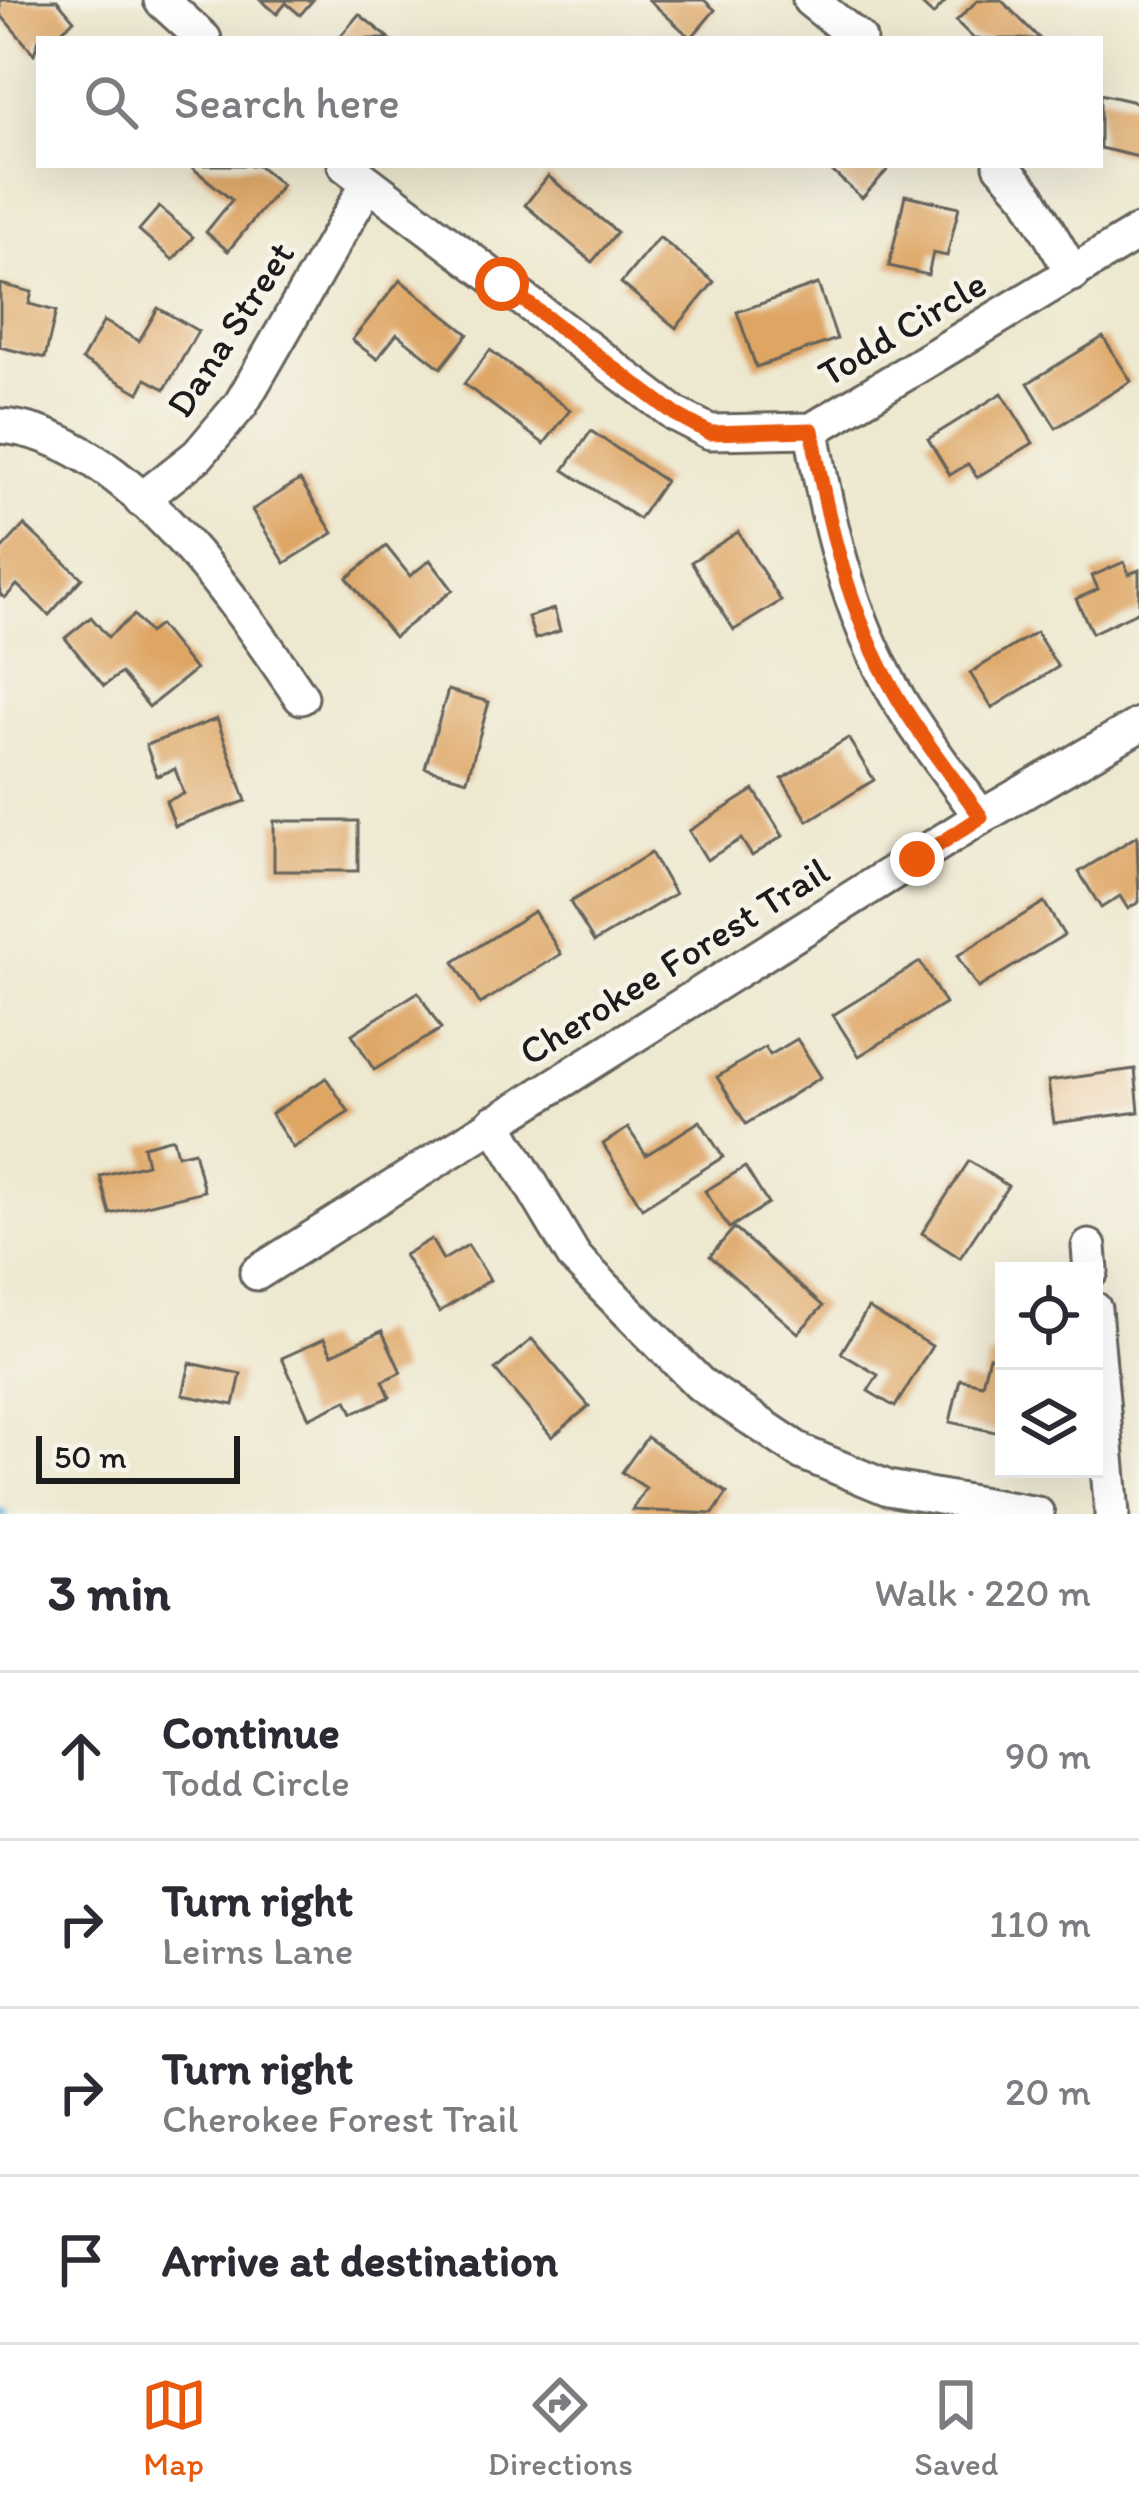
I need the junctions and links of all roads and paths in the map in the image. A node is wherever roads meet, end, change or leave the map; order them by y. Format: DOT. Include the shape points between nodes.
graph roads {
  1 [pos="161,0"];
  2 [pos="810,0"];
  3 [pos="201,36"];
  4 [pos="855,36"];
  5 [pos="1004,168"];
  6 [pos="356,175"];
  7 [pos="1139,232"];
  8 [pos="1073,274"];
  9 [pos="0,426"];
  10 [pos="812,430"];
  11 [pos="142,500"];
  12 [pos="301,697"];
  13 [pos="1139,725"];
  14 [pos="981,817"];
  15 [pos="494,1122"];
  16 [pos="257,1273"];
  17 [pos="1099,1370"];
  18 [pos="1139,1511"];
  19 [pos="1037,1514"];
  20 [pos="1112,1514"];
  1 -- 3 [label="street"];
  2 -- 4 [label="street"];
  5 -- 8 [label="street"];
  6 -- 10 [label="street, Todd Circle" via="675,414 710,433"];
  6 -- 11 [label="street, Dana Street" via="241,404"];
  7 -- 8 [label="street, Todd Circle"];
  8 -- 10 [label="street, Todd Circle"];
  9 -- 11 [label="street" via="69,442"];
  10 -- 14 [label="street" via="826,513 856,609 896,694"];
  11 -- 12 [label="street" via="238,605"];
  13 -- 14 [label="street, Cherokee Forest Trail"];
  14 -- 15 [label="street, Cherokee Forest Trail"];
  15 -- 16 [label="street, Cherokee Forest Trail"];
  15 -- 19 [label="street" via="575,1258 700,1384 803,1453 888,1488"];
  17 -- 20 [label="street"];
  18 -- 20 [label="street"];
}
